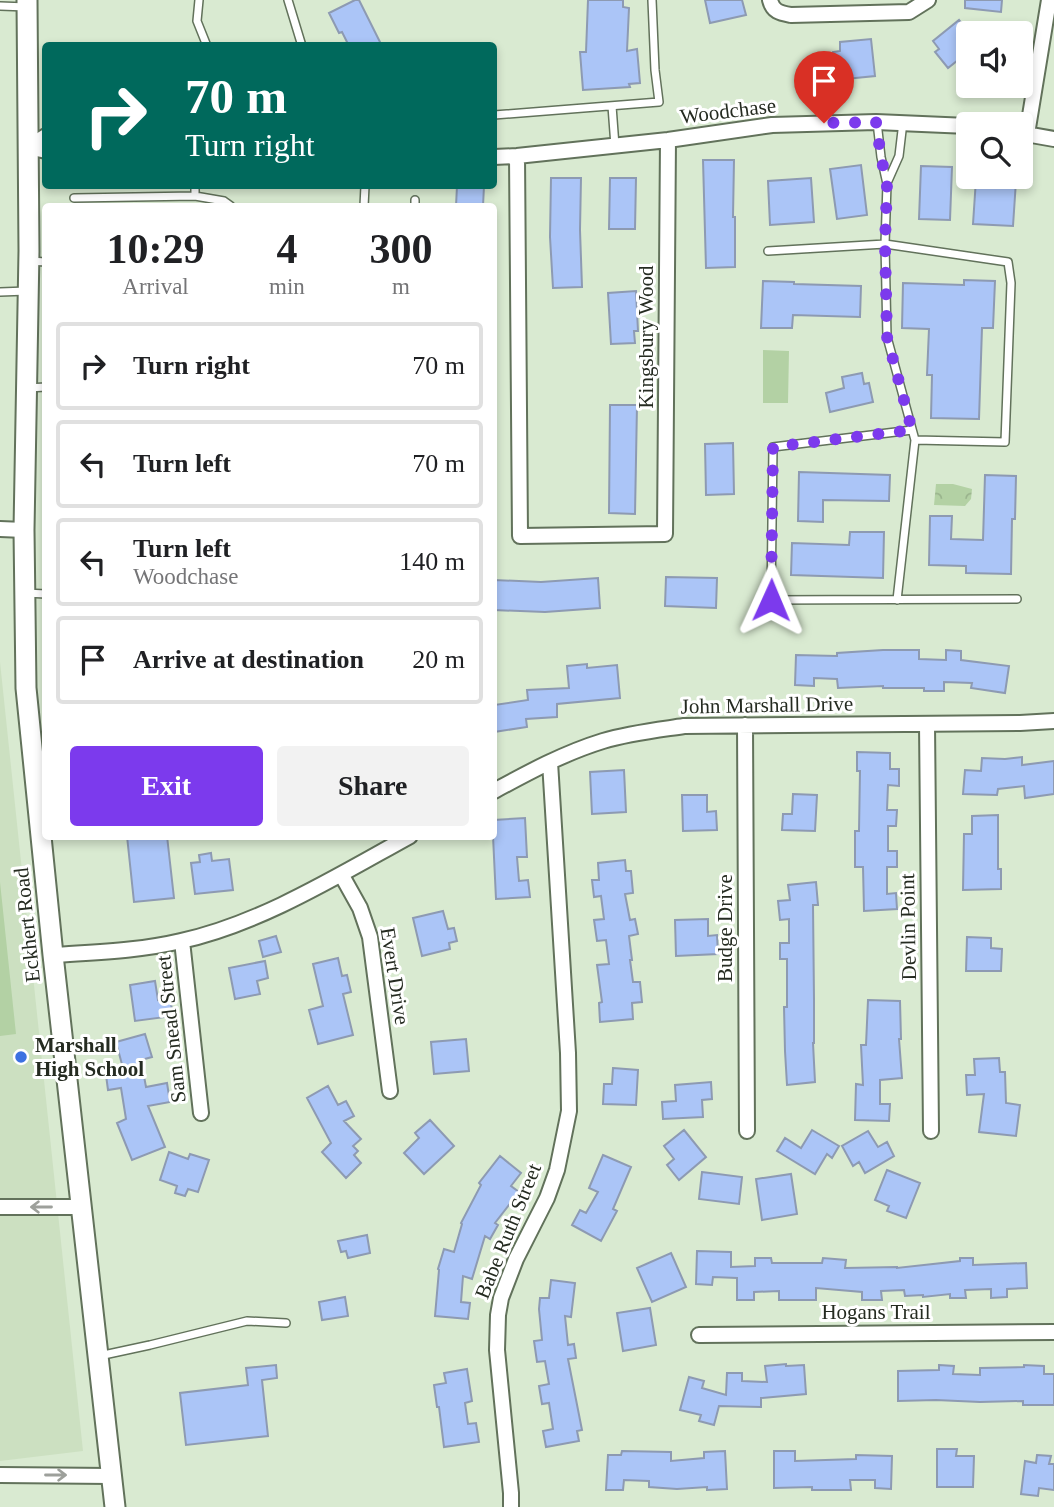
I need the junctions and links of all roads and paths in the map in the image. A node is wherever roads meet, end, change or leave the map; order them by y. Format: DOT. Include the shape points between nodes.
graph roads {
  1 [pos="199,0"];
  2 [pos="288,0"];
  3 [pos="652,0"];
  4 [pos="1049,0"];
  5 [pos="927,1"];
  6 [pos="27,3"];
  7 [pos="771,3"];
  8 [pos="0,6"];
  9 [pos="205,42"];
  10 [pos="301,42"];
  11 [pos="612,106"];
  12 [pos="1028,112"];
  13 [pos="497,115"];
  14 [pos="876,122"];
  15 [pos="903,122"];
  16 [pos="956,125"];
  17 [pos="1033,135"];
  18 [pos="1054,139"];
  19 [pos="668,140"];
  20 [pos="615,146"];
  21 [pos="37,149"];
  22 [pos="517,156"];
  23 [pos="497,157"];
  24 [pos="887,184"];
  25 [pos="195,189"];
  26 [pos="195,196"];
  27 [pos="74,198"];
  28 [pos="227,203"];
  29 [pos="885,244"];
  30 [pos="768,251"];
  31 [pos="37,262"];
  32 [pos="28,291"];
  33 [pos="0,292"];
  34 [pos="36,387"];
  35 [pos="912,430"];
  36 [pos="915,440"];
  37 [pos="0,529"];
  38 [pos="24,530"];
  39 [pos="24,593"];
  40 [pos="42,594"];
  41 [pos="1017,599"];
  42 [pos="897,600"];
  43 [pos="1054,721"];
  44 [pos="927,724"];
  45 [pos="745,725"];
  46 [pos="550,762"];
  47 [pos="40,788"];
  48 [pos="497,789"];
  49 [pos="42,816"];
  50 [pos="44,840"];
  51 [pos="403,840"];
  52 [pos="341,874"];
  53 [pos="182,941"];
  54 [pos="52,955"];
  55 [pos="390,1091"];
  56 [pos="201,1113"];
  57 [pos="747,1131"];
  58 [pos="931,1131"];
  59 [pos="0,1207"];
  60 [pos="82,1207"];
  61 [pos="286,1323"];
  62 [pos="1054,1332"];
  63 [pos="699,1335"];
  64 [pos="98,1356"];
  65 [pos="0,1475"];
  66 [pos="111,1476"];
  67 [pos="114,1507"];
  68 [pos="511,1507"];
  1 -- 9 [label="lane" via="197,21"];
  2 -- 10 [label="lane"];
  3 -- 11 [label="lane" via="659,102"];
  4 -- 12 [label="street"];
  5 -- 7 [label="street" via="909,12 791,15 778,12"];
  6 -- 8 [label="lane"];
  6 -- 21 [label="main road, Eckhert Road"];
  11 -- 13 [label="lane"];
  11 -- 20 [label="lane"];
  14 -- 15 [label="street, Woodchase"];
  14 -- 19 [label="street, Woodchase" via="772,125"];
  14 -- 24 [label="lane"];
  15 -- 16 [label="street, Woodchase"];
  15 -- 24 [label="lane" via="899,156"];
  17 -- 18 [label="street"];
  19 -- 20 [label="street, Woodchase"];
  19 -- 22 [label="street, Kingsbury Wood" via="665,534 520,536"];
  20 -- 22 [label="street, Woodchase"];
  21 -- 31 [label="main road, Eckhert Road"];
  22 -- 23 [label="street, Woodchase"];
  24 -- 29 [label="lane"];
  25 -- 26 [label="lane"];
  26 -- 27 [label="lane"];
  26 -- 28 [label="lane"];
  29 -- 30 [label="lane"];
  29 -- 35 [label="lane" via="887,337"];
  29 -- 36 [label="lane" via="1008,262 1005,442"];
  31 -- 32 [label="main road, Eckhert Road"];
  32 -- 33 [label="lane"];
  32 -- 34 [label="main road, Eckhert Road"];
  34 -- 38 [label="main road, Eckhert Road"];
  35 -- 36 [label="lane"];
  35 -- 42 [label="lane" via="773,447 771,600"];
  36 -- 42 [label="lane"];
  37 -- 38 [label="street"];
  38 -- 39 [label="main road, Eckhert Road"];
  39 -- 40 [label="lane"];
  39 -- 47 [label="main road, Eckhert Road" via="26,688"];
  41 -- 42 [label="lane"];
  43 -- 44 [label="street, John Marshall Drive"];
  44 -- 45 [label="street, John Marshall Drive"];
  44 -- 58 [label="street, Devlin Point"];
  45 -- 46 [label="street, John Marshall Drive" via="684,726 639,733"];
  45 -- 57 [label="street, Budge Drive"];
  46 -- 48 [label="street, John Marshall Drive"];
  46 -- 68 [label="street, Babe Ruth Street" via="569,1111 547,1198 516,1259 498,1315"];
  47 -- 49 [label="main road, Eckhert Road"];
  50 -- 54 [label="main road, Eckhert Road"];
  51 -- 52 [label="street"];
  52 -- 53 [label="street" via="249,919"];
  52 -- 55 [label="street, Evert Drive" via="370,937"];
  53 -- 54 [label="street"];
  53 -- 56 [label="street, Sam Snead Street"];
  54 -- 60 [label="main road, Eckhert Road"];
  60 -- 59 [label="street, one-way"];
  60 -- 64 [label="main road, Eckhert Road"];
  61 -- 64 [label="lane" via="247,1321"];
  62 -- 63 [label="street, Hogans Trail"];
  64 -- 66 [label="main road, Eckhert Road"];
  65 -- 66 [label="street, one-way"];
  66 -- 67 [label="main road, Eckhert Road"];
}
